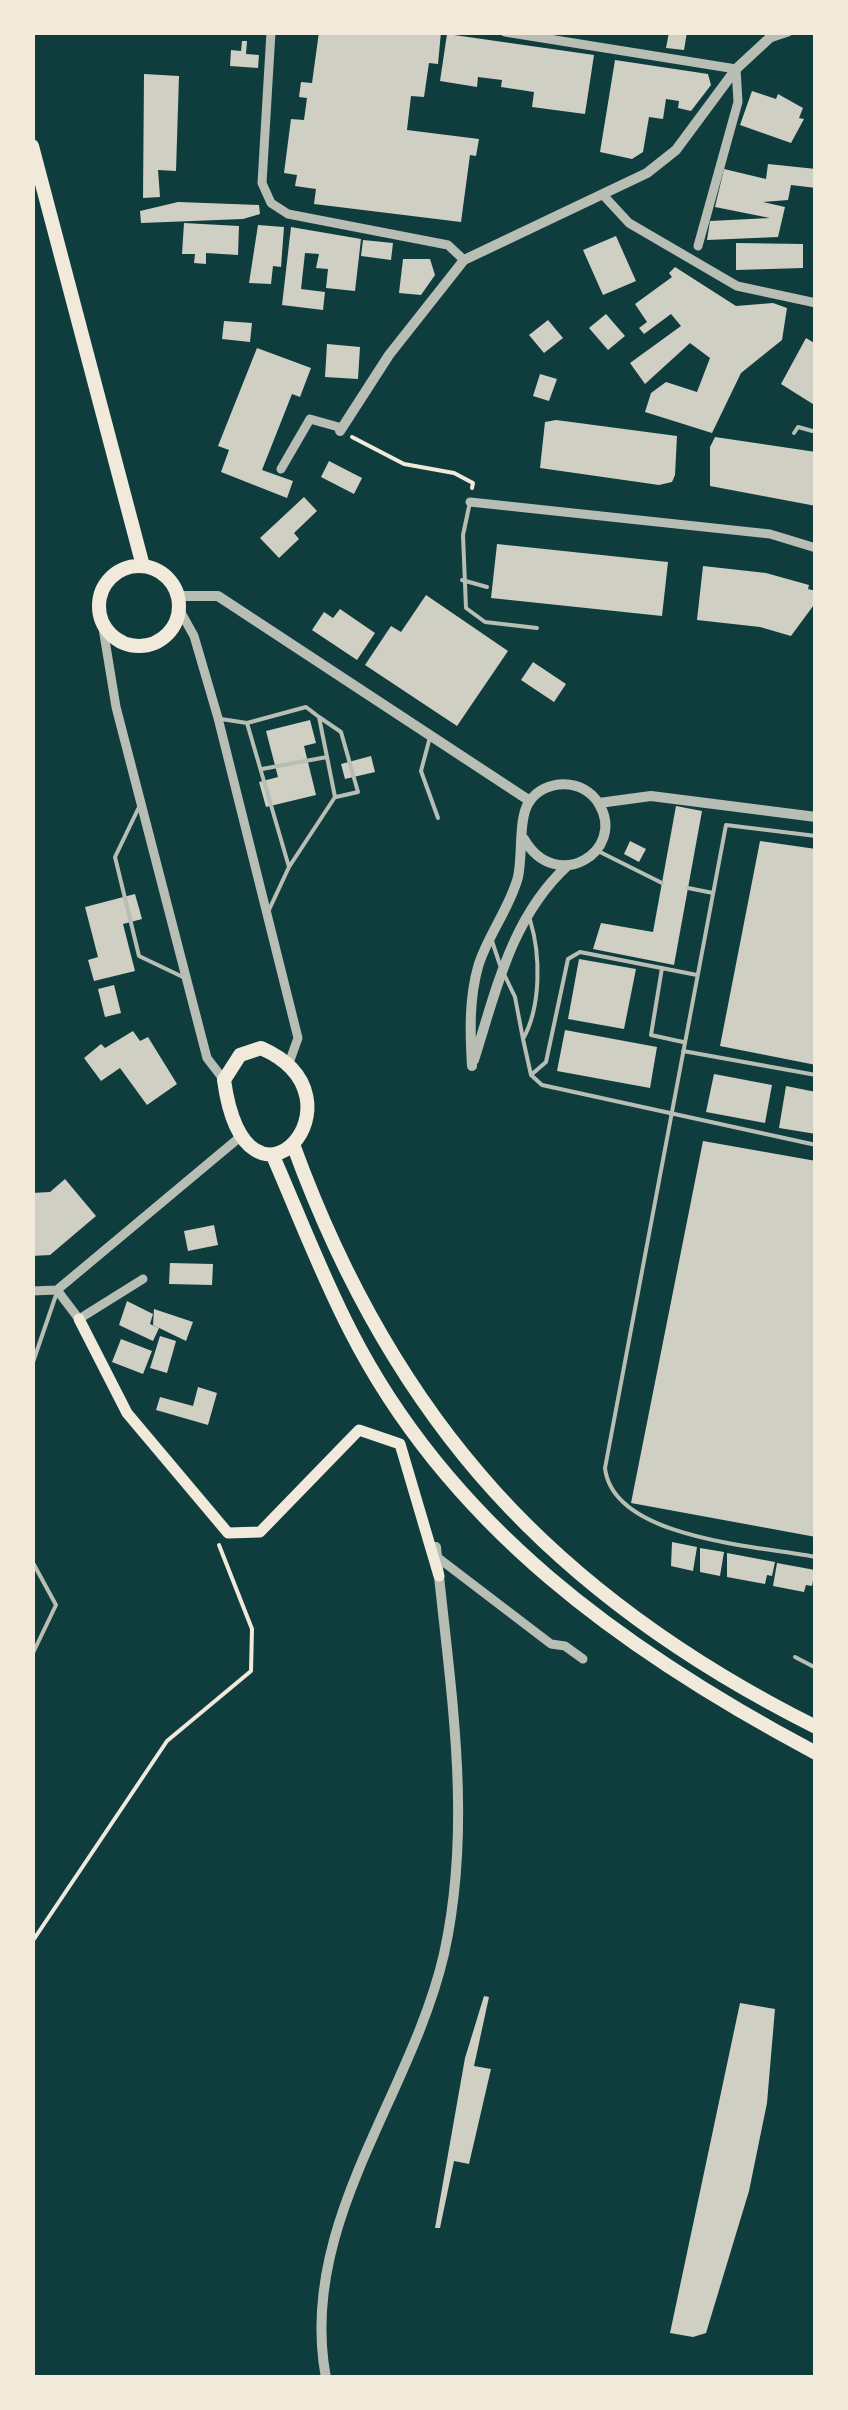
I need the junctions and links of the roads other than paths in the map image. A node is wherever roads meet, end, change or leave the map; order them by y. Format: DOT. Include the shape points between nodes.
graph roads {
  1 [pos="270,32"];
  2 [pos="505,32"];
  3 [pos="788,32"];
  4 [pos="773,35"];
  5 [pos="736,69"];
  6 [pos="32,146"];
  7 [pos="604,196"];
  8 [pos="698,246"];
  9 [pos="464,260"];
  10 [pos="816,303"];
  11 [pos="341,430"];
  12 [pos="816,432"];
  13 [pos="794,433"];
  14 [pos="281,469"];
  15 [pos="470,502"];
  16 [pos="816,548"];
  17 [pos="144,566"];
  18 [pos="462,580"];
  19 [pos="487,587"];
  20 [pos="179,602"];
  21 [pos="102,622"];
  22 [pos="537,628"];
  23 [pos="319,717"];
  24 [pos="218,718"];
  25 [pos="247,724"];
  26 [pos="430,737"];
  27 [pos="326,758"];
  28 [pos="260,770"];
  29 [pos="336,797"];
  30 [pos="142,801"];
  31 [pos="530,801"];
  32 [pos="599,804"];
  33 [pos="816,816"];
  34 [pos="438,818"];
  35 [pos="816,836"];
  36 [pos="524,839"];
  37 [pos="596,850"];
  38 [pos="567,866"];
  39 [pos="288,868"];
  40 [pos="662,883"];
  41 [pos="688,888"];
  42 [pos="713,893"];
  43 [pos="528,914"];
  44 [pos="266,916"];
  45 [pos="492,941"];
  46 [pos="662,968"];
  47 [pos="502,969"];
  48 [pos="698,975"];
  49 [pos="188,980"];
  50 [pos="523,1038"];
  51 [pos="684,1042"];
  52 [pos="683,1051"];
  53 [pos="289,1063"];
  54 [pos="531,1075"];
  55 [pos="816,1075"];
  56 [pos="224,1080"];
  57 [pos="670,1115"];
  58 [pos="240,1137"];
  59 [pos="816,1145"];
  60 [pos="294,1147"];
  61 [pos="273,1156"];
  62 [pos="144,1280"];
  63 [pos="57,1290"];
  64 [pos="32,1291"];
  65 [pos="79,1319"];
  66 [pos="32,1365"];
  67 [pos="437,1552"];
  68 [pos="816,1557"];
  69 [pos="32,1562"];
  70 [pos="440,1576"];
  71 [pos="32,1655"];
  72 [pos="794,1657"];
  73 [pos="583,1659"];
  74 [pos="816,1668"];
  75 [pos="814,1726"];
  76 [pos="816,1753"];
  77 [pos="326,2378"];
  1 -- 9 [label="street" via="262,183 271,203 288,214 448,245"];
  2 -- 5 [label="street"];
  3 -- 4 [label="street"];
  4 -- 5 [label="street"];
  5 -- 7 [label="street" via="676,150"];
  5 -- 8 [label="street" via="738,102"];
  6 -- 17 [label="main road"];
  7 -- 9 [label="street"];
  7 -- 10 [label="street" via="628,223 737,286"];
  9 -- 11 [label="street" via="388,355"];
  11 -- 14 [label="street" via="310,419"];
  12 -- 13 [label="lane" via="798,427"];
  15 -- 16 [label="street" via="770,534"];
  15 -- 18 [label="lane"];
  17 -- 20 [label="main road" via="166,576"];
  17 -- 21 [label="main road" via="110,576 99,598"];
  18 -- 19 [label="lane"];
  18 -- 22 [label="lane" via="466,608 485,622"];
  20 -- 21 [label="main road" via="170,631 142,646 118,640"];
  20 -- 24 [label="street"];
  20 -- 26 [label="street" via="218,596"];
  21 -- 30 [label="street"];
  23 -- 25 [label="lane" via="306,707"];
  23 -- 27 [label="lane"];
  23 -- 29 [label="lane" via="341,732 358,792"];
  24 -- 25 [label="lane"];
  24 -- 44 [label="street"];
  25 -- 28 [label="lane"];
  26 -- 31 [label="street"];
  26 -- 34 [label="lane" via="421,771"];
  27 -- 28 [label="lane"];
  27 -- 29 [label="lane"];
  28 -- 39 [label="lane"];
  29 -- 39 [label="lane"];
  30 -- 49 [label="street"];
  30 -- 49 [label="lane" via="114,857 139,956"];
  31 -- 32 [label="street" via="564,784 578,786"];
  31 -- 36 [label="street"];
  32 -- 33 [label="street" via="651,796"];
  32 -- 37 [label="street" via="605,831"];
  35 -- 42 [label="lane" via="726,825"];
  36 -- 38 [label="street" via="540,860"];
  36 -- 45 [label="street" via="517,879"];
  37 -- 38 [label="street"];
  37 -- 40 [label="lane"];
  38 -- 43 [label="street" via="540,891"];
  39 -- 44 [label="lane"];
  41 -- 42 [label="lane"];
  42 -- 48 [label="lane"];
  43 -- 47 [label="street"];
  43 -- 50 [label="lane" via="537,943 533,1021"];
  44 -- 53 [label="street" via="298,1038"];
  45 -- 47 [label="lane"];
  45 -- 47 [label="street" via="478,964 469,1024 472,1066"];
  46 -- 48 [label="lane"];
  46 -- 51 [label="lane" via="651,1034"];
  46 -- 54 [label="lane" via="580,952 568,959 546,1062"];
  47 -- 50 [label="lane"];
  48 -- 51 [label="lane"];
  49 -- 56 [label="street" via="207,1058"];
  50 -- 54 [label="lane"];
  51 -- 52 [label="lane"];
  52 -- 55 [label="lane"];
  52 -- 57 [label="lane"];
  53 -- 56 [label="main road" via="250,1049"];
  53 -- 60 [label="main road" via="307,1114"];
  54 -- 57 [label="lane" via="542,1086"];
  56 -- 58 [label="main road"];
  57 -- 59 [label="lane"];
  57 -- 68 [label="lane" via="606,1483 626,1508 651,1524"];
  58 -- 61 [label="main road"];
  58 -- 63 [label="street"];
  60 -- 61 [label="main road"];
  60 -- 75 [label="main road" via="368,1317 451,1442 551,1551 681,1651"];
  61 -- 76 [label="main road" via="349,1329 424,1445 523,1558 665,1668"];
  62 -- 65 [label="street"];
  63 -- 64 [label="street"];
  63 -- 65 [label="street"];
  63 -- 66 [label="lane"];
  65 -- 70 [label="main road" via="126,1413 228,1532 260,1532 358,1430 400,1444"];
  67 -- 70 [label="street"];
  67 -- 73 [label="street" via="551,1644"];
  69 -- 71 [label="lane" via="56,1605"];
  70 -- 77 [label="street" via="459,1802 451,1917 422,2028 330,2246 320,2300"];
  72 -- 74 [label="lane"];
}
